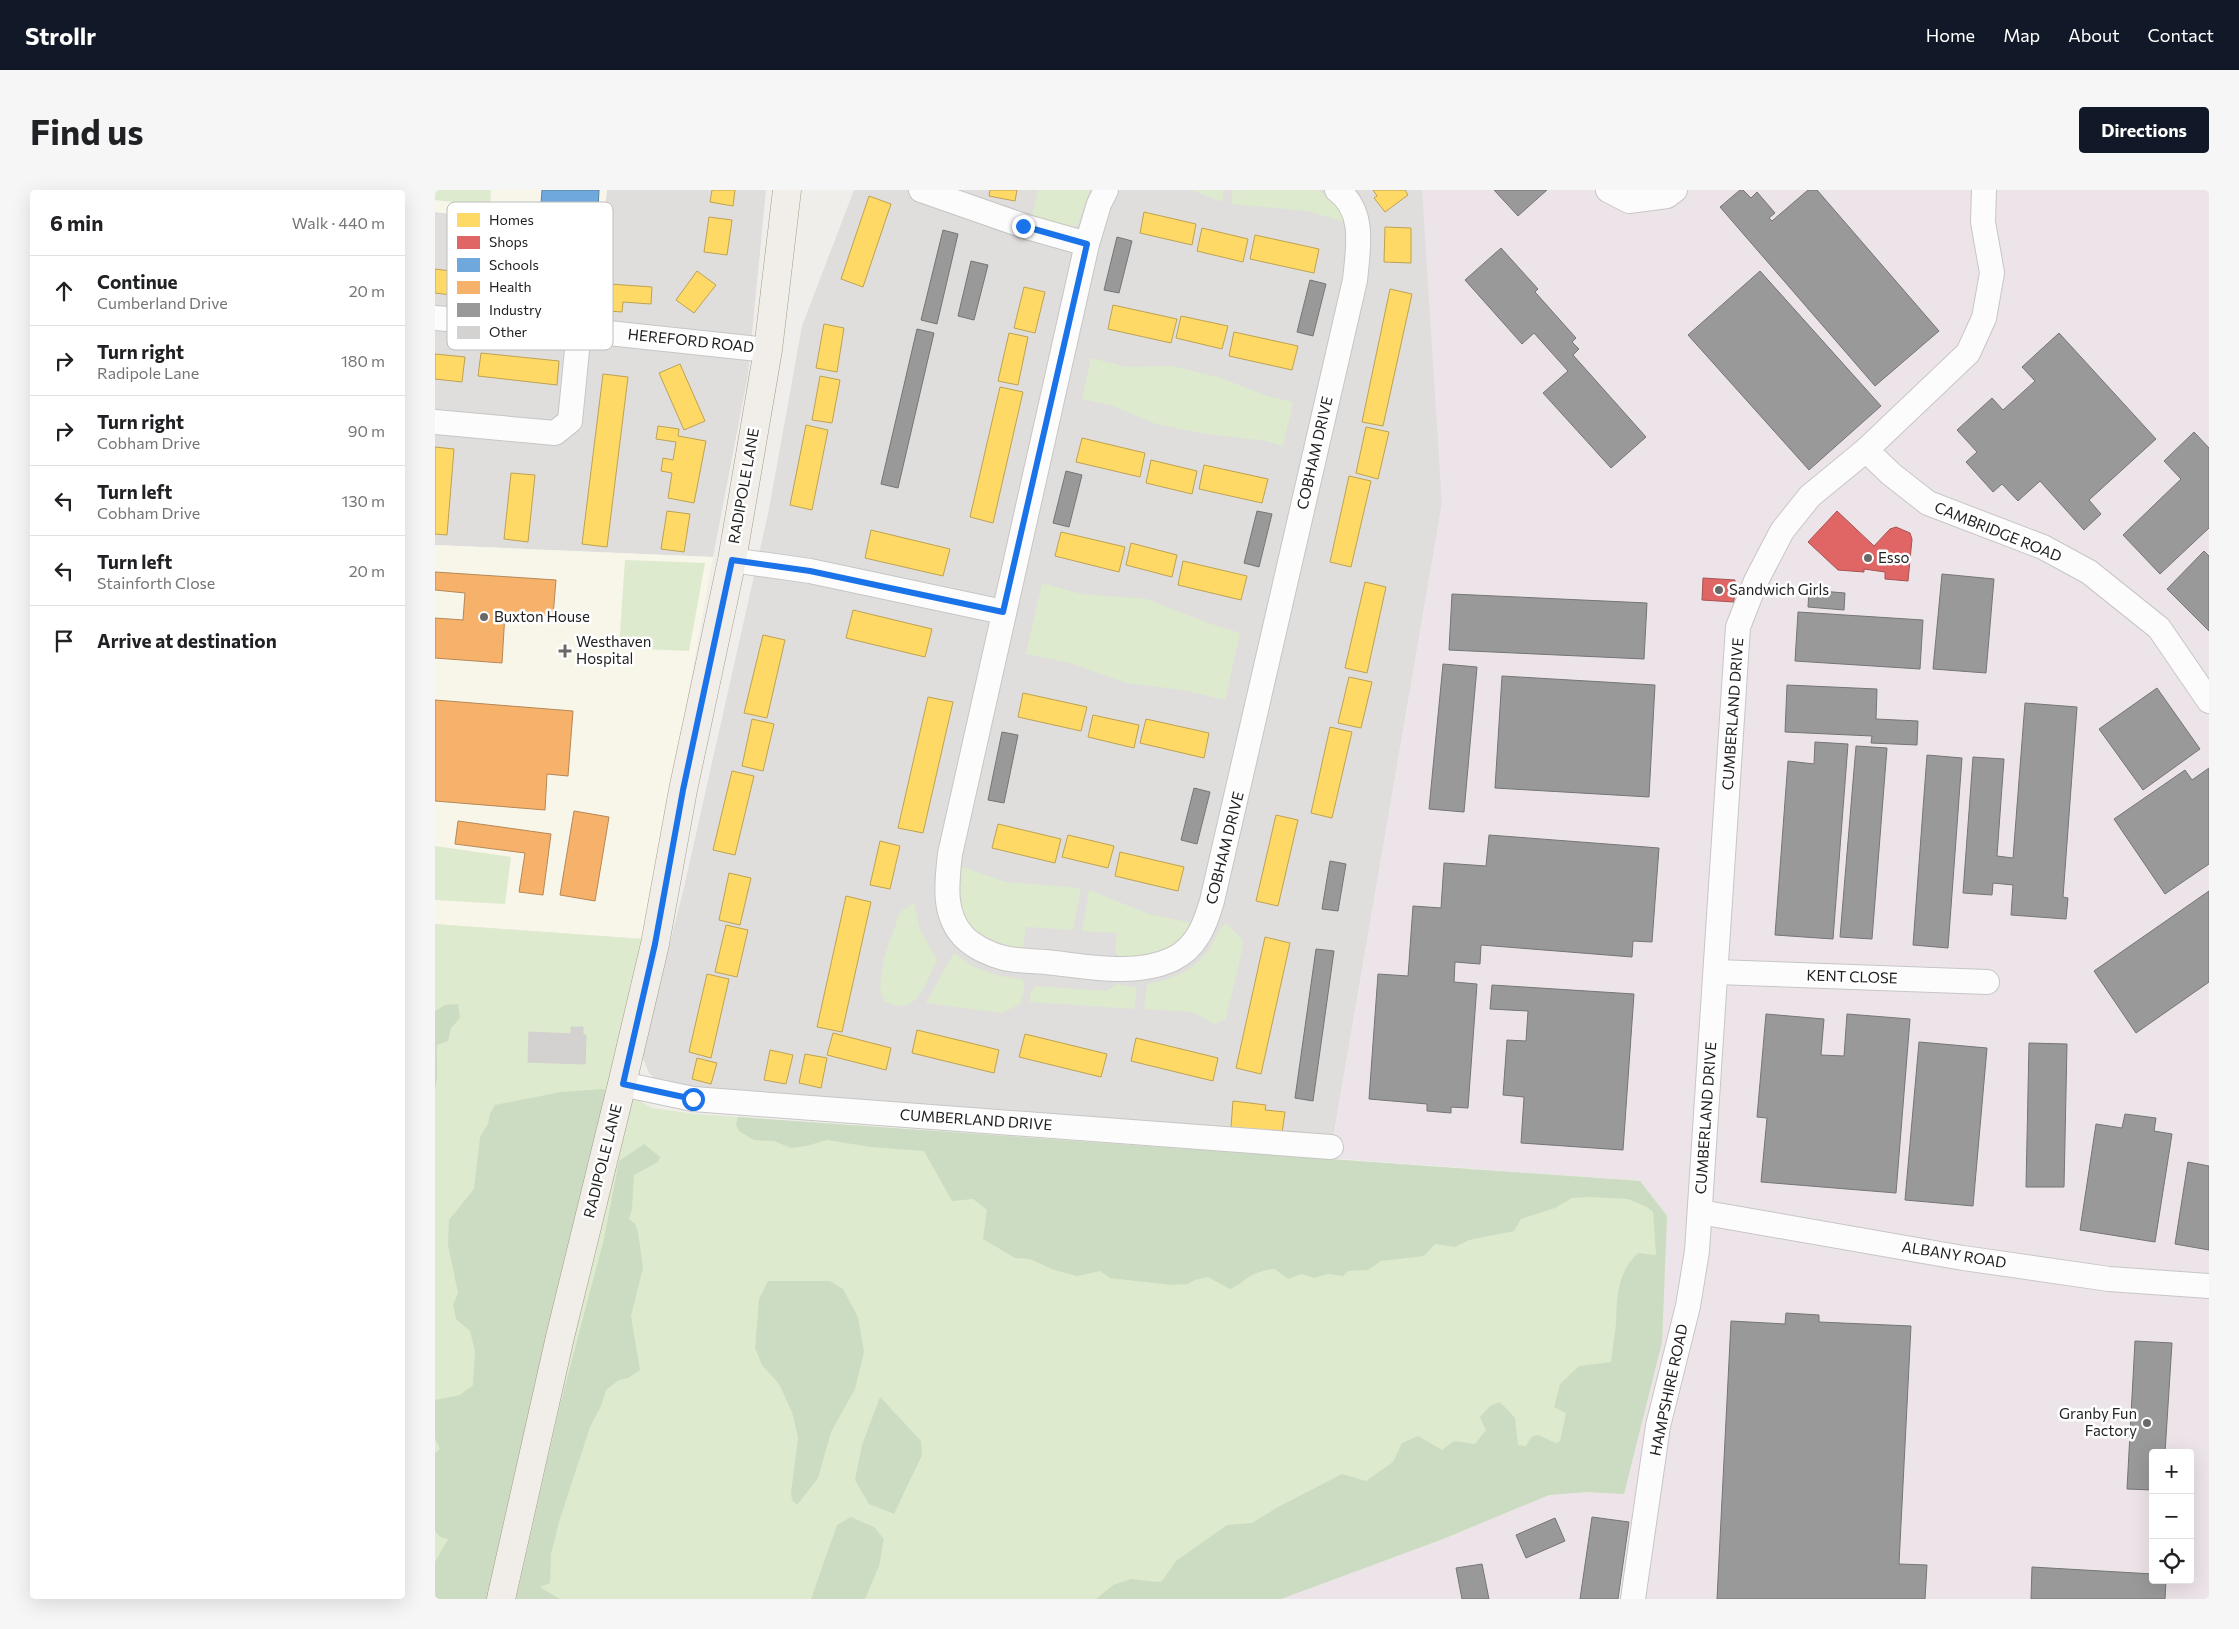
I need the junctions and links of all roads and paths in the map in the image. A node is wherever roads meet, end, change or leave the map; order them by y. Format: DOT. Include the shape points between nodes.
graph roads {
  1 [pos="787,190"];
  2 [pos="921,190"];
  3 [pos="1106,190"];
  4 [pos="1337,190"];
  5 [pos="1608,190"];
  6 [pos="1675,190"];
  7 [pos="1984,190"];
  8 [pos="1087,244"];
  9 [pos="613,334"];
  10 [pos="577,350"];
  11 [pos="768,350"];
  12 [pos="435,422"];
  13 [pos="1866,450"];
  14 [pos="732,560"];
  15 [pos="1003,612"];
  16 [pos="2209,701"];
  17 [pos="1716,972"];
  18 [pos="1987,982"];
  19 [pos="623,1084"];
  20 [pos="1331,1147"];
  21 [pos="1700,1212"];
  22 [pos="2209,1286"];
  23 [pos="501,1599"];
  24 [pos="1633,1599"];
  1 -- 11 [label="main road, RADIPOLE LANE"];
  2 -- 8 [label="street"];
  3 -- 8 [label="street, COBHAM DRIVE"];
  4 -- 15 [label="street, COBHAM DRIVE" via="1354,210 1358,226 1355,280 1212,901 1203,930 1191,946 1174,959 1150,966 1121,968 1004,958 981,949 964,936 950,915 947,885 951,854"];
  5 -- 6 [label="street" via="1629,201 1667,196"];
  7 -- 13 [label="street, CUMBERLAND DRIVE" via="1983,222 1992,273 1984,318 1969,353"];
  8 -- 15 [label="street, COBHAM DRIVE"];
  9 -- 11 [label="street, HEREFORD ROAD"];
  10 -- 12 [label="street" via="570,420 555,433"];
  11 -- 14 [label="main road, RADIPOLE LANE"];
  13 -- 16 [label="street, CAMBRIDGE ROAD" via="1928,503 2043,547 2089,572 2159,628"];
  13 -- 17 [label="street, CUMBERLAND DRIVE" via="1810,496 1782,531 1756,581 1738,627"];
  14 -- 15 [label="street" via="810,571"];
  14 -- 19 [label="main road, RADIPOLE LANE" via="683,790 655,944"];
  17 -- 18 [label="street, KENT CLOSE"];
  17 -- 21 [label="street, CUMBERLAND DRIVE"];
  19 -- 20 [label="street, CUMBERLAND DRIVE" via="693,1099"];
  19 -- 23 [label="main road, RADIPOLE LANE" via="560,1337"];
  21 -- 22 [label="street, ALBANY ROAD" via="1963,1258 2100,1278"];
  21 -- 24 [label="street, HAMPSHIRE ROAD" via="1688,1306 1658,1426"];
}
